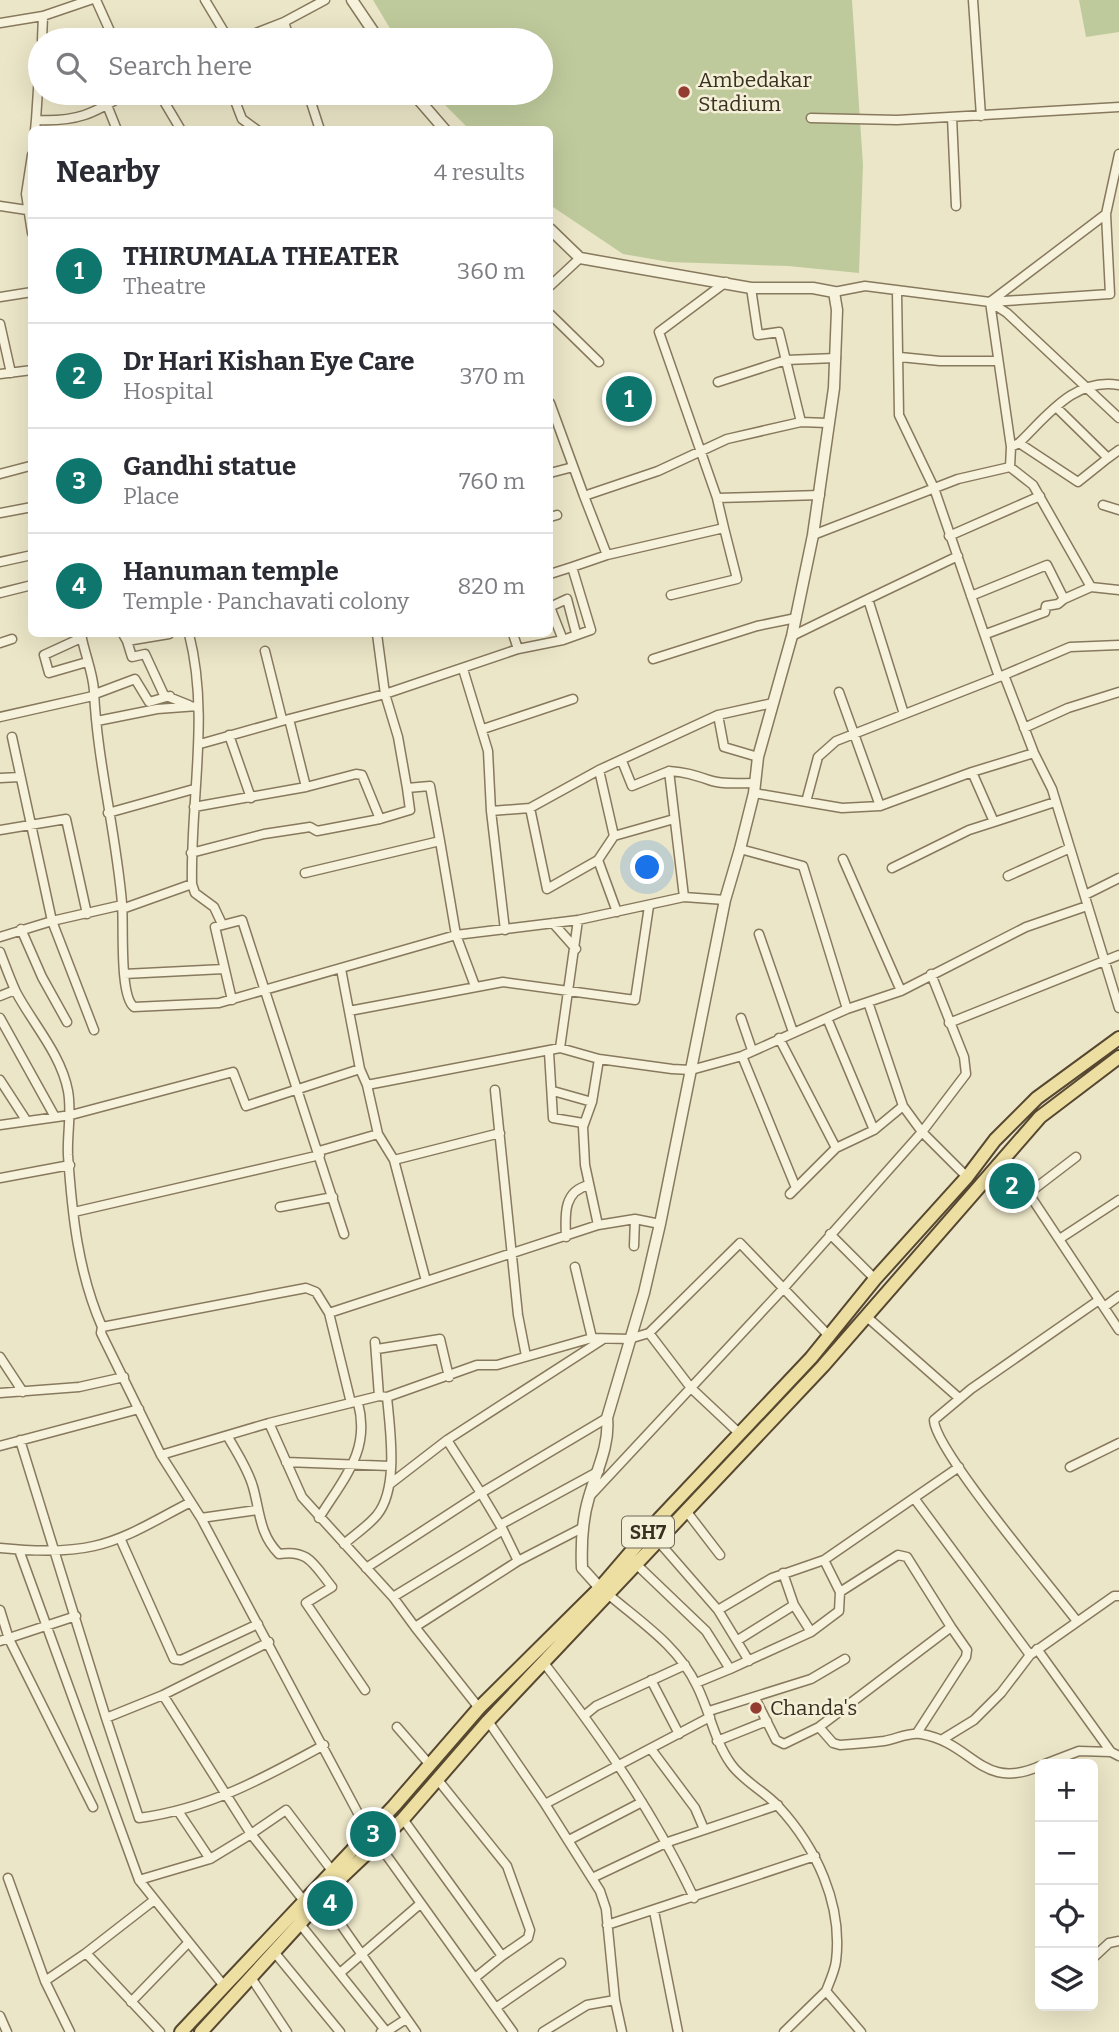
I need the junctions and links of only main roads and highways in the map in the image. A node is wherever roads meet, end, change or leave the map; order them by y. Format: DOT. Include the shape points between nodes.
graph roads {
  1 [pos="1119,1038"];
  2 [pos="1119,1057"];
  3 [pos="604,1591"];
  4 [pos="373,1837"];
  5 [pos="268,1939"];
  6 [pos="277,1951"];
  7 [pos="181,2032"];
  8 [pos="201,2032"];
  1 -- 3 [label="main road, SH7" via="1037,1098 995,1140 830,1337 660,1518"];
  2 -- 3 [label="main road, SH7" via="1040,1117 867,1317 687,1512"];
  3 -- 4 [label="main road, SH7" via="479,1708"];
  3 -- 4 [label="main road, SH7" via="403,1819"];
  4 -- 5 [label="main road, SH7"];
  4 -- 6 [label="main road, SH7"];
  5 -- 6 [label="main road"];
  5 -- 7 [label="main road, SH7"];
  6 -- 8 [label="main road, SH7"];
}
